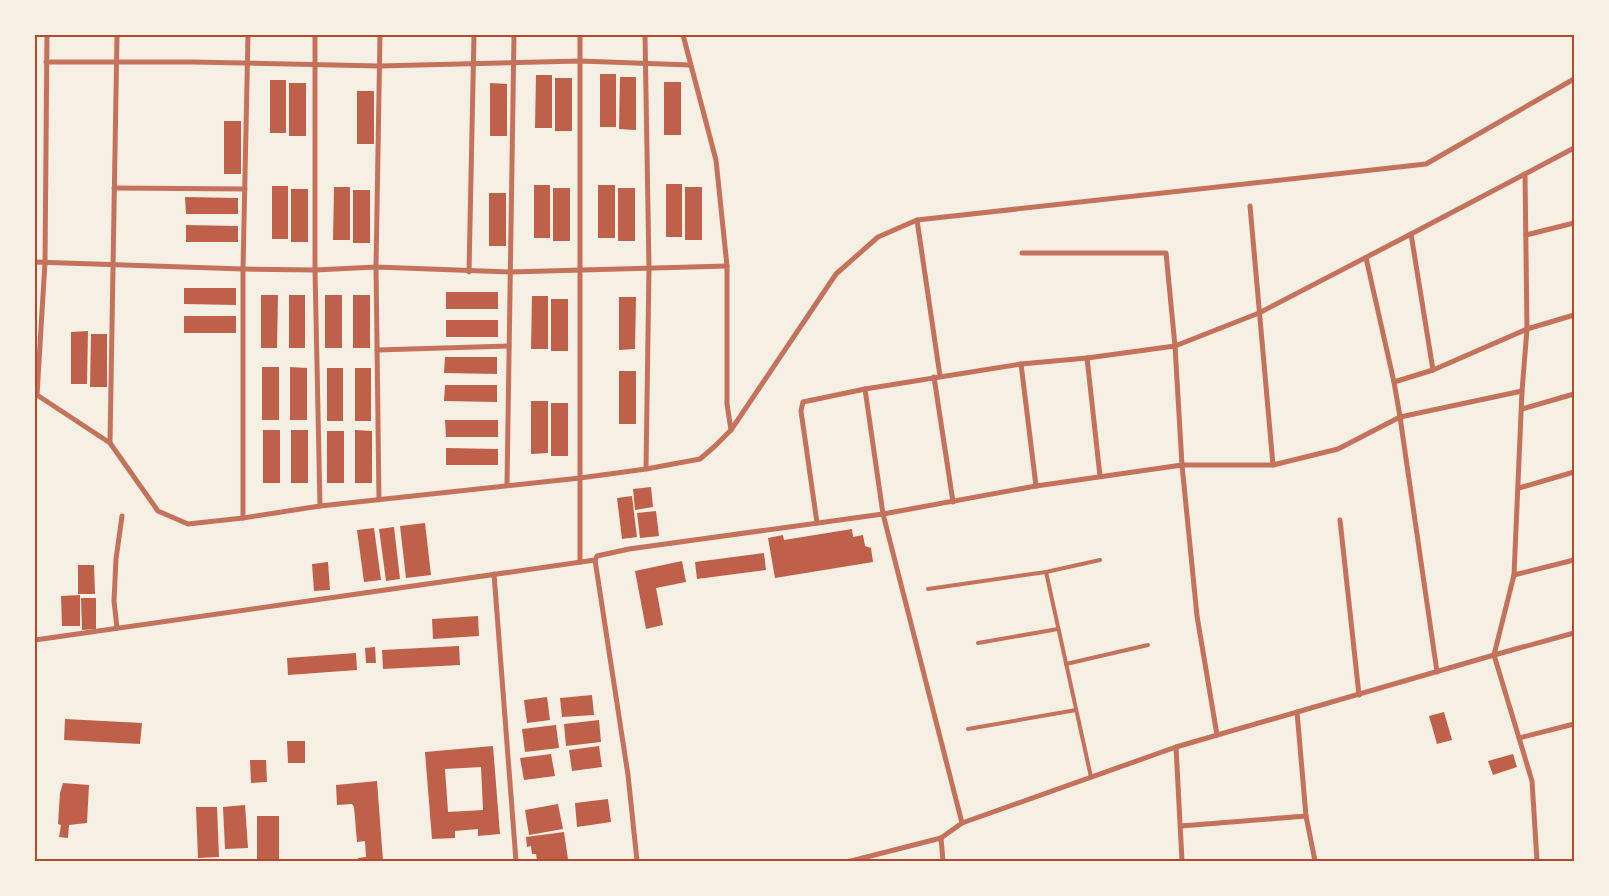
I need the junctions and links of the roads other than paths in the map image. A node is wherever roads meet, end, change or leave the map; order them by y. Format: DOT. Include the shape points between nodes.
graph roads {
  1 [pos="46,35"];
  2 [pos="117,35"];
  3 [pos="248,35"];
  4 [pos="315,35"];
  5 [pos="380,35"];
  6 [pos="474,35"];
  7 [pos="514,35"];
  8 [pos="580,35"];
  9 [pos="645,35"];
  10 [pos="683,35"];
  11 [pos="580,61"];
  12 [pos="46,62"];
  13 [pos="513,62"];
  14 [pos="116,63"];
  15 [pos="248,63"];
  16 [pos="474,64"];
  17 [pos="645,64"];
  18 [pos="690,65"];
  19 [pos="315,66"];
  20 [pos="379,66"];
  21 [pos="1574,79"];
  22 [pos="1574,148"];
  23 [pos="1525,174"];
  24 [pos="114,188"];
  25 [pos="245,189"];
  26 [pos="1250,206"];
  27 [pos="917,220"];
  28 [pos="1574,223"];
  29 [pos="1412,234"];
  30 [pos="1526,235"];
  31 [pos="1022,254"];
  32 [pos="1366,258"];
  33 [pos="35,262"];
  34 [pos="45,262"];
  35 [pos="113,265"];
  36 [pos="726,266"];
  37 [pos="376,267"];
  38 [pos="649,268"];
  39 [pos="243,269"];
  40 [pos="579,269"];
  41 [pos="315,270"];
  42 [pos="469,272"];
  43 [pos="510,272"];
  44 [pos="1260,314"];
  45 [pos="1574,315"];
  46 [pos="1527,329"];
  47 [pos="509,346"];
  48 [pos="1174,346"];
  49 [pos="377,350"];
  50 [pos="1086,358"];
  51 [pos="1021,364"];
  52 [pos="1432,370"];
  53 [pos="940,376"];
  54 [pos="934,378"];
  55 [pos="1394,382"];
  56 [pos="865,389"];
  57 [pos="1522,391"];
  58 [pos="1574,394"];
  59 [pos="36,395"];
  60 [pos="1522,409"];
  61 [pos="1400,417"];
  62 [pos="731,430"];
  63 [pos="110,443"];
  64 [pos="1273,464"];
  65 [pos="1182,465"];
  66 [pos="646,469"];
  67 [pos="1574,472"];
  68 [pos="1100,476"];
  69 [pos="580,478"];
  70 [pos="507,485"];
  71 [pos="1036,486"];
  72 [pos="1519,488"];
  73 [pos="379,500"];
  74 [pos="953,502"];
  75 [pos="320,506"];
  76 [pos="883,514"];
  77 [pos="122,516"];
  78 [pos="243,518"];
  79 [pos="1340,520"];
  80 [pos="817,523"];
  81 [pos="594,560"];
  82 [pos="1100,560"];
  83 [pos="1574,560"];
  84 [pos="580,562"];
  85 [pos="1046,572"];
  86 [pos="494,574"];
  87 [pos="1514,575"];
  88 [pos="928,589"];
  89 [pos="117,628"];
  90 [pos="1058,629"];
  91 [pos="1574,633"];
  92 [pos="35,640"];
  93 [pos="978,643"];
  94 [pos="1148,645"];
  95 [pos="1494,655"];
  96 [pos="1066,664"];
  97 [pos="1437,672"];
  98 [pos="1359,695"];
  99 [pos="1076,710"];
  100 [pos="1297,712"];
  101 [pos="1574,724"];
  102 [pos="968,729"];
  103 [pos="1216,735"];
  104 [pos="1519,738"];
  105 [pos="1176,746"];
  106 [pos="1091,777"];
  107 [pos="1306,816"];
  108 [pos="962,823"];
  109 [pos="1181,826"];
  110 [pos="941,838"];
  111 [pos="516,861"];
  112 [pos="637,861"];
  113 [pos="851,861"];
  114 [pos="943,861"];
  115 [pos="1182,861"];
  116 [pos="1315,861"];
  117 [pos="1537,861"];
  1 -- 12 [label="street"];
  2 -- 14 [label="street"];
  3 -- 15 [label="street"];
  4 -- 19 [label="street"];
  5 -- 20 [label="street"];
  6 -- 16 [label="street"];
  7 -- 13 [label="street"];
  8 -- 11 [label="street"];
  9 -- 17 [label="street"];
  10 -- 18 [label="street"];
  11 -- 13 [label="street"];
  11 -- 17 [label="street"];
  11 -- 40 [label="street"];
  12 -- 14 [label="street"];
  12 -- 34 [label="street"];
  13 -- 16 [label="street"];
  13 -- 43 [label="street"];
  14 -- 15 [label="street"];
  14 -- 24 [label="street"];
  15 -- 19 [label="street"];
  15 -- 25 [label="street"];
  16 -- 20 [label="street"];
  16 -- 42 [label="street"];
  17 -- 18 [label="street"];
  17 -- 38 [label="street"];
  18 -- 36 [label="street" via="716,160"];
  19 -- 20 [label="street"];
  19 -- 41 [label="street"];
  20 -- 37 [label="street"];
  21 -- 27 [label="street" via="1426,164"];
  22 -- 23 [label="street"];
  23 -- 29 [label="street"];
  23 -- 30 [label="street"];
  24 -- 25 [label="street"];
  24 -- 35 [label="street"];
  25 -- 39 [label="street"];
  26 -- 44 [label="street"];
  27 -- 53 [label="street"];
  27 -- 62 [label="street" via="878,237 836,274"];
  28 -- 30 [label="street"];
  29 -- 32 [label="street"];
  29 -- 52 [label="street"];
  30 -- 46 [label="street"];
  31 -- 48 [label="street" via="1166,253"];
  32 -- 44 [label="street"];
  32 -- 55 [label="street"];
  33 -- 34 [label="street"];
  34 -- 35 [label="street"];
  34 -- 59 [label="street"];
  35 -- 39 [label="street"];
  35 -- 63 [label="street"];
  36 -- 38 [label="street"];
  36 -- 62 [label="street" via="727,404"];
  37 -- 41 [label="street"];
  37 -- 42 [label="street"];
  37 -- 49 [label="street"];
  38 -- 40 [label="street"];
  38 -- 66 [label="street"];
  39 -- 41 [label="street"];
  39 -- 78 [label="street"];
  40 -- 43 [label="street"];
  40 -- 69 [label="street"];
  41 -- 75 [label="street"];
  42 -- 43 [label="street"];
  43 -- 47 [label="street"];
  44 -- 48 [label="street"];
  44 -- 64 [label="street"];
  45 -- 46 [label="street"];
  46 -- 52 [label="street"];
  46 -- 57 [label="street"];
  47 -- 49 [label="street"];
  47 -- 70 [label="street"];
  48 -- 50 [label="street"];
  48 -- 65 [label="street"];
  49 -- 73 [label="street"];
  50 -- 51 [label="street"];
  50 -- 68 [label="street"];
  51 -- 53 [label="street"];
  51 -- 71 [label="street"];
  52 -- 55 [label="street"];
  53 -- 54 [label="street"];
  54 -- 56 [label="street"];
  54 -- 74 [label="street"];
  55 -- 61 [label="street"];
  56 -- 76 [label="street"];
  56 -- 80 [label="street" via="803,402 800,411"];
  57 -- 60 [label="street"];
  57 -- 61 [label="street"];
  58 -- 60 [label="street"];
  59 -- 63 [label="street"];
  60 -- 72 [label="street"];
  61 -- 64 [label="street" via="1338,449"];
  61 -- 97 [label="street"];
  62 -- 66 [label="street" via="700,458"];
  63 -- 78 [label="street" via="158,511 188,524"];
  64 -- 65 [label="street"];
  65 -- 68 [label="street"];
  65 -- 103 [label="street" via="1197,616"];
  66 -- 69 [label="street"];
  67 -- 72 [label="street"];
  68 -- 71 [label="street"];
  69 -- 70 [label="street"];
  69 -- 84 [label="street"];
  70 -- 73 [label="street"];
  71 -- 74 [label="street"];
  72 -- 87 [label="street"];
  73 -- 75 [label="street"];
  74 -- 76 [label="street"];
  75 -- 78 [label="street"];
  76 -- 80 [label="street"];
  76 -- 108 [label="street"];
  77 -- 89 [label="street" via="114,601"];
  79 -- 98 [label="street"];
  80 -- 81 [label="street" via="629,549 597,556"];
  81 -- 84 [label="street"];
  81 -- 112 [label="street" via="628,775"];
  82 -- 85 [label="lane"];
  83 -- 87 [label="street"];
  84 -- 86 [label="street"];
  85 -- 88 [label="lane"];
  85 -- 90 [label="lane"];
  86 -- 89 [label="street"];
  86 -- 111 [label="street"];
  87 -- 95 [label="street"];
  89 -- 92 [label="street"];
  90 -- 93 [label="lane"];
  90 -- 96 [label="lane"];
  91 -- 95 [label="street"];
  94 -- 96 [label="lane"];
  95 -- 97 [label="street"];
  95 -- 104 [label="street"];
  96 -- 99 [label="lane"];
  97 -- 98 [label="street"];
  98 -- 100 [label="street"];
  99 -- 102 [label="lane"];
  99 -- 106 [label="lane"];
  100 -- 103 [label="street"];
  100 -- 107 [label="street"];
  101 -- 104 [label="street"];
  103 -- 105 [label="street"];
  104 -- 117 [label="street" via="1532,781"];
  105 -- 106 [label="street"];
  105 -- 109 [label="street"];
  106 -- 108 [label="street"];
  107 -- 109 [label="street"];
  107 -- 116 [label="street"];
  108 -- 110 [label="street"];
  109 -- 115 [label="street"];
  110 -- 113 [label="street"];
  110 -- 114 [label="street"];
}
